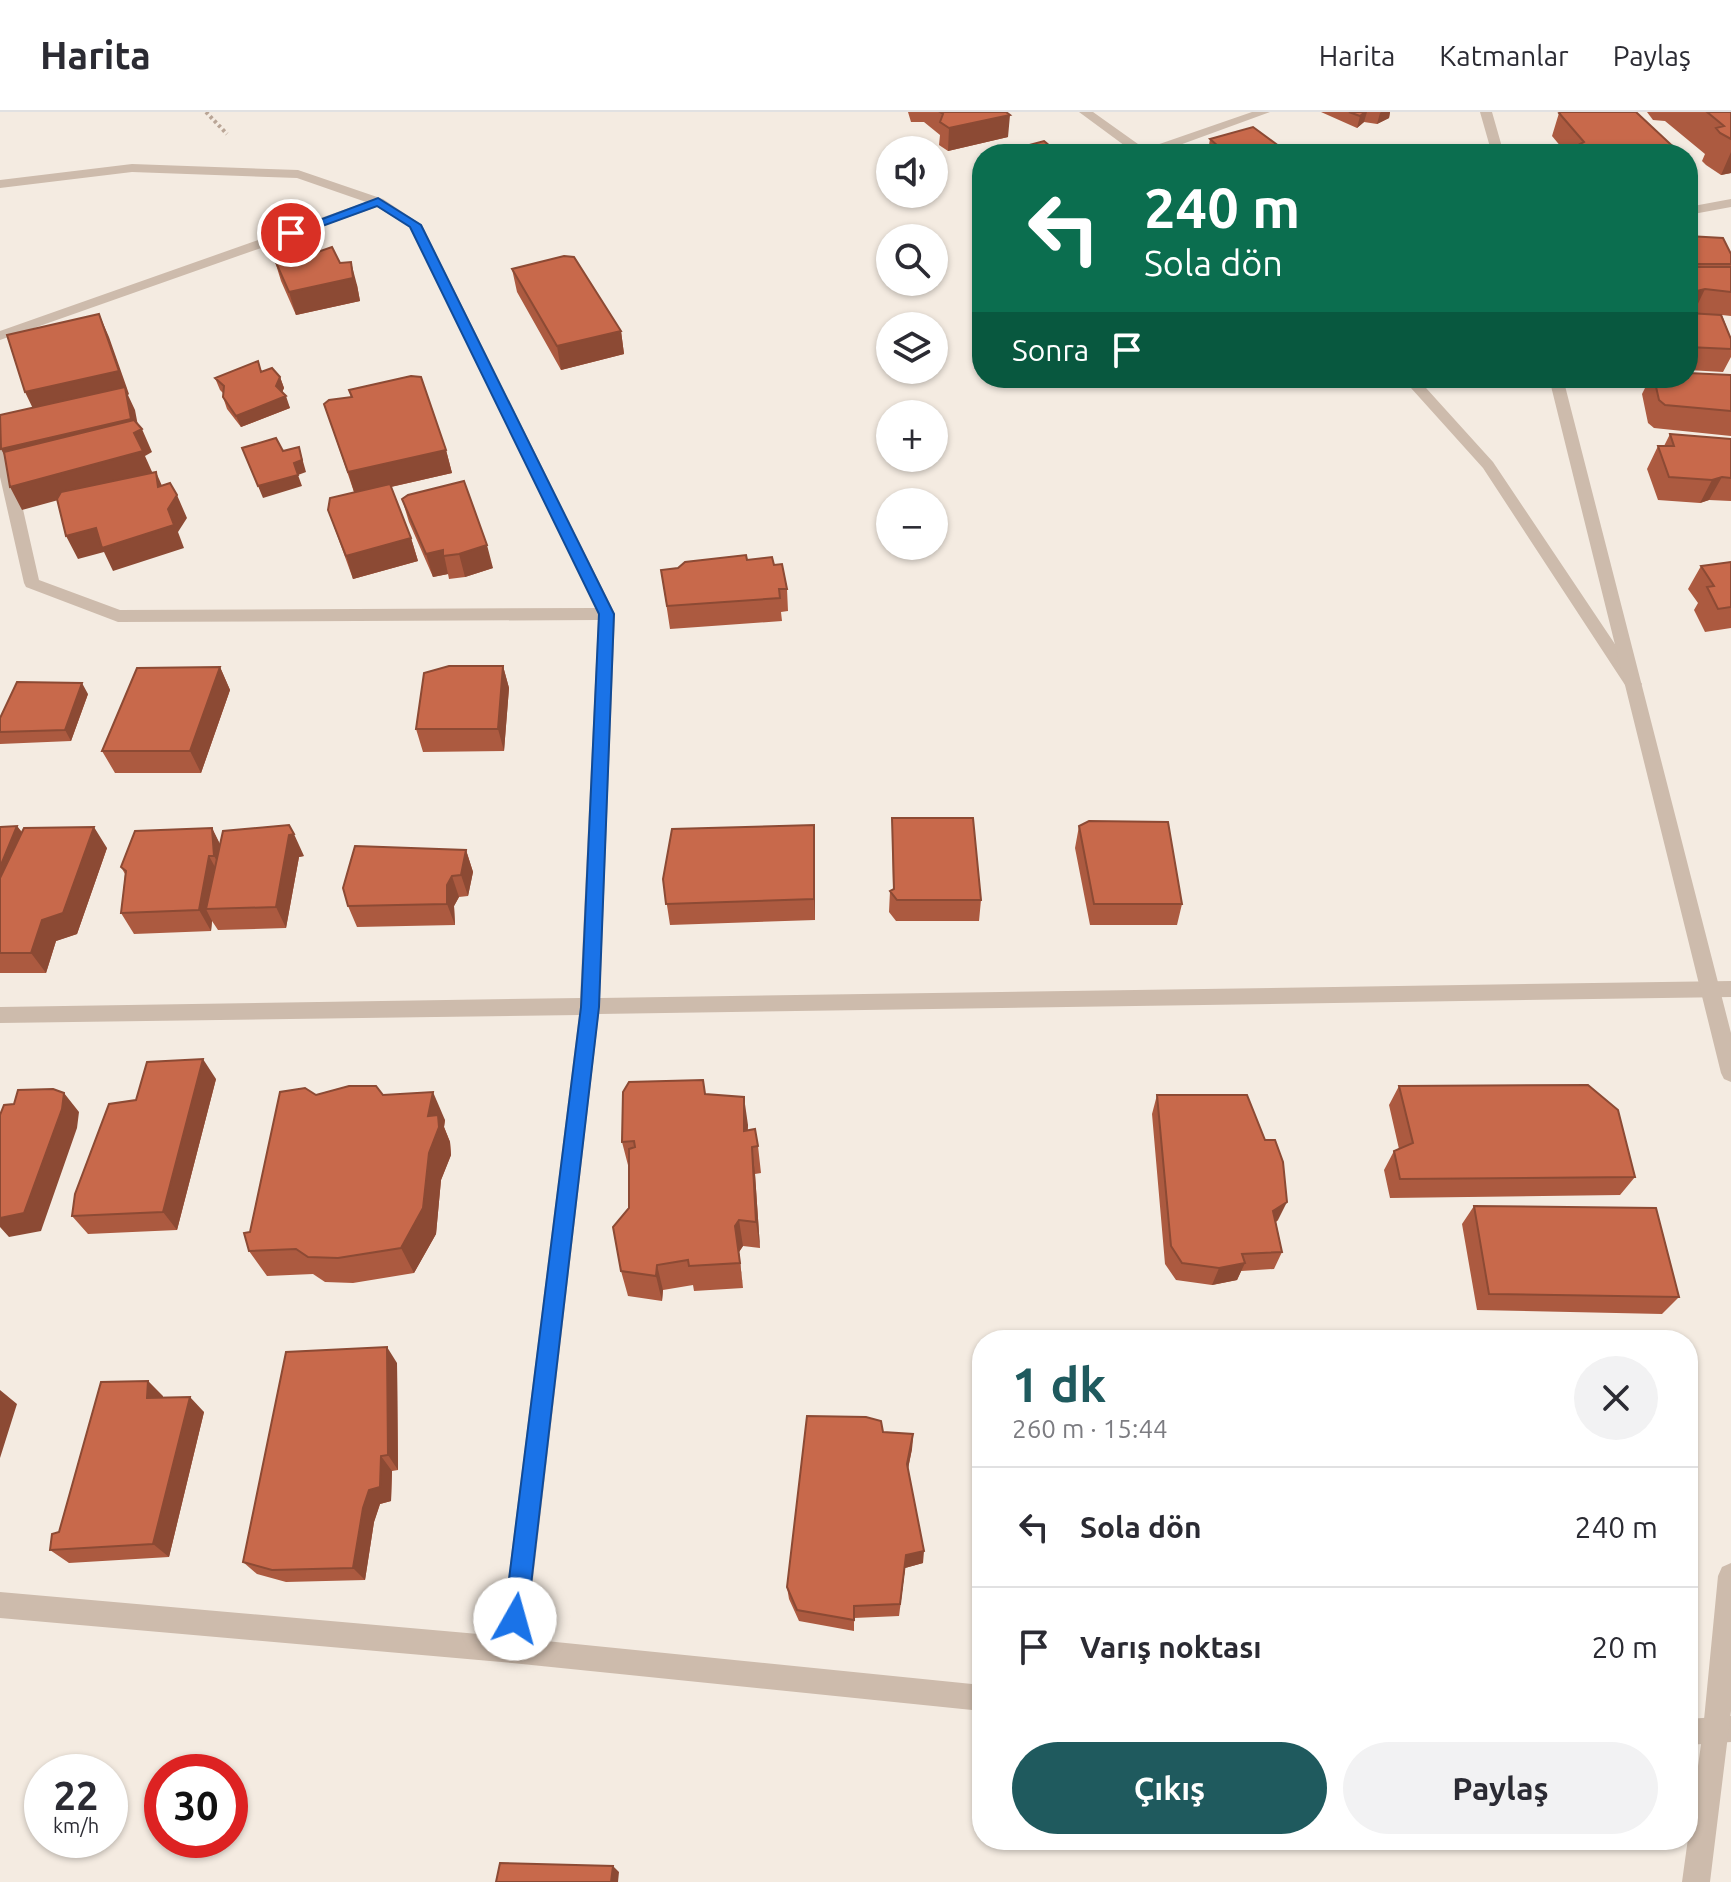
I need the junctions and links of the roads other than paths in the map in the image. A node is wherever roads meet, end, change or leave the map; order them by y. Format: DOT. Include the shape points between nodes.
graph roads {
  1 [pos="1085,112"];
  2 [pos="1264,112"];
  3 [pos="1486,112"];
  4 [pos="1130,144"];
  5 [pos="1173,144"];
  6 [pos="1495,144"];
  7 [pos="0,184"];
  8 [pos="378,202"];
  9 [pos="1731,203"];
  10 [pos="1698,209"];
  11 [pos="0,336"];
  12 [pos="1418,388"];
  13 [pos="1559,388"];
  14 [pos="0,443"];
  15 [pos="607,614"];
  16 [pos="1634,685"];
  17 [pos="1722,990"];
  18 [pos="590,1007"];
  19 [pos="0,1015"];
  20 [pos="1731,1073"];
  21 [pos="1731,1576"];
  22 [pos="0,1605"];
  23 [pos="512,1650"];
  24 [pos="972,1697"];
  25 [pos="1724,1730"];
  26 [pos="1698,1731"];
  27 [pos="1696,1882"];
  1 -- 4 [label="street"];
  2 -- 5 [label="street"];
  3 -- 6 [label="street"];
  7 -- 8 [label="street" via="132,168 298,174"];
  8 -- 11 [label="street"];
  8 -- 15 [label="street" via="415,225"];
  9 -- 10 [label="street"];
  12 -- 16 [label="street" via="1488,465"];
  13 -- 16 [label="street"];
  14 -- 15 [label="street" via="32,583 118,616"];
  15 -- 18 [label="street"];
  16 -- 17 [label="street"];
  17 -- 18 [label="street"];
  17 -- 20 [label="street"];
  18 -- 19 [label="street"];
  18 -- 23 [label="street"];
  21 -- 25 [label="street"];
  22 -- 23 [label="street"];
  23 -- 24 [label="street"];
  25 -- 26 [label="street"];
  25 -- 27 [label="street"];
}
